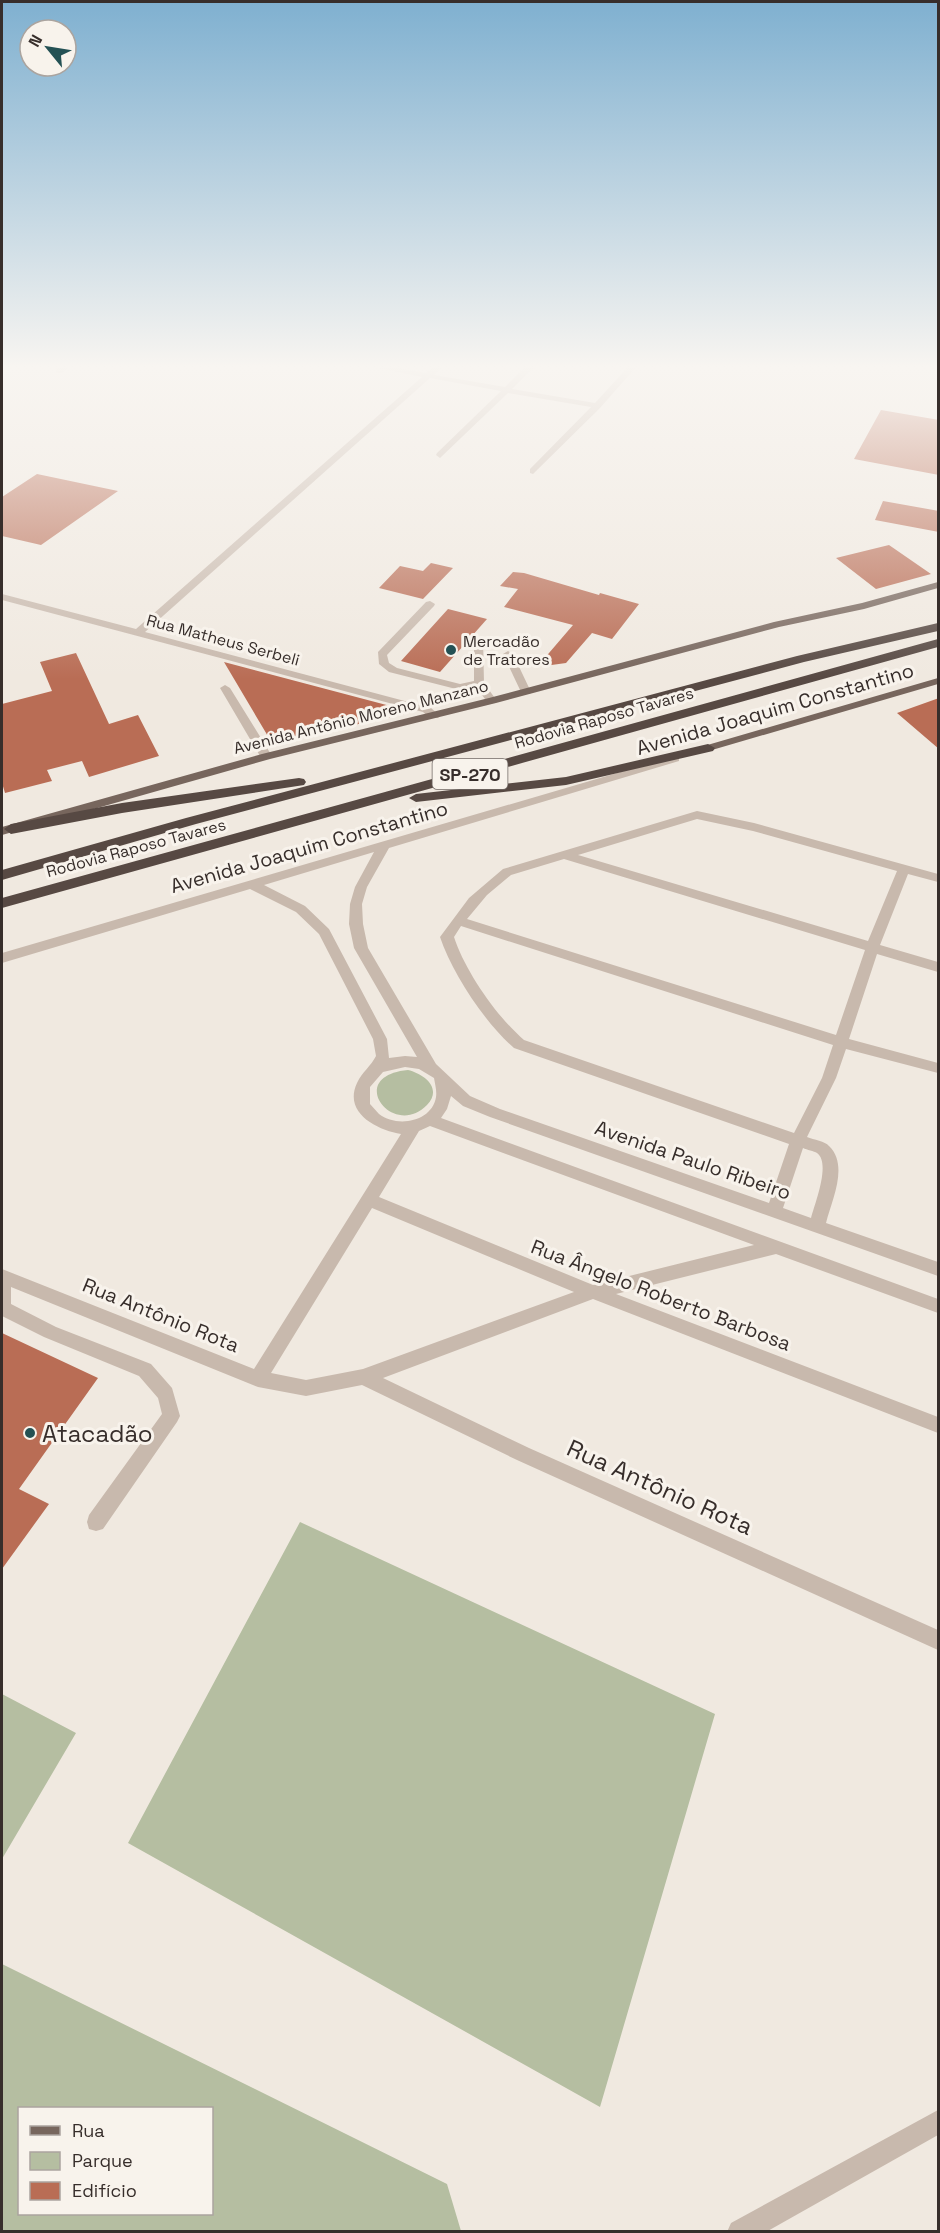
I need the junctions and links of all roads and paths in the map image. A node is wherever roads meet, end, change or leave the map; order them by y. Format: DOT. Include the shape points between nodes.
graph roads {
  1 [pos="322,470"];
  2 [pos="939,585"];
  3 [pos="2,597"];
  4 [pos="430,604"];
  5 [pos="939,627"];
  6 [pos="138,633"];
  7 [pos="479,640"];
  8 [pos="939,644"];
  9 [pos="508,654"];
  10 [pos="939,681"];
  11 [pos="479,683"];
  12 [pos="225,688"];
  13 [pos="526,692"];
  14 [pos="492,701"];
  15 [pos="434,716"];
  16 [pos="517,734"];
  17 [pos="708,748"];
  18 [pos="266,756"];
  19 [pos="367,803"];
  20 [pos="6,830"];
  21 [pos="383,847"];
  22 [pos="564,855"];
  23 [pos="904,869"];
  24 [pos="121,871"];
  25 [pos="2,874"];
  26 [pos="939,878"];
  27 [pos="251,884"];
  28 [pos="2,903"];
  29 [pos="2,914"];
  30 [pos="459,921"];
  31 [pos="872,949"];
  32 [pos="2,958"];
  33 [pos="939,967"];
  34 [pos="841,1042"];
  35 [pos="939,1068"];
  36 [pos="376,1070"];
  37 [pos="436,1073"];
  38 [pos="430,1120"];
  39 [pos="414,1126"];
  40 [pos="798,1141"];
  41 [pos="369,1200"];
  42 [pos="774,1210"];
  43 [pos="817,1226"];
  44 [pos="776,1248"];
  45 [pos="939,1269"];
  46 [pos="2,1276"];
  47 [pos="593,1292"];
  48 [pos="939,1306"];
  49 [pos="363,1377"];
  50 [pos="258,1379"];
  51 [pos="939,1425"];
  52 [pos="96,1522"];
  53 [pos="939,1640"];
  54 [pos="939,2122"];
  55 [pos="740,2232"];
  1 -- 6 [label="street"];
  2 -- 13 [label="main road, Avenida Antônio Moreno Manzano"];
  3 -- 6 [label="street, Rua Matheus Serbeli"];
  4 -- 11 [label="street" via="382,654 384,664 393,670 460,687"];
  5 -- 16 [label="highway, Rodovia Raposo Tavares / SP-270"];
  6 -- 15 [label="street, Rua Matheus Serbeli" via="427,710"];
  7 -- 11 [label="street"];
  8 -- 19 [label="highway, Rodovia Raposo Tavares / SP-270"];
  9 -- 13 [label="street"];
  10 -- 17 [label="main road, Avenida Joaquim Constantino"];
  11 -- 14 [label="street"];
  12 -- 18 [label="street"];
  13 -- 14 [label="main road, Avenida Antônio Moreno Manzano"];
  14 -- 15 [label="main road, Avenida Antônio Moreno Manzano"];
  15 -- 18 [label="main road, Avenida Antônio Moreno Manzano"];
  16 -- 20 [label="highway" via="314,780 122,808"];
  16 -- 25 [label="highway, Rodovia Raposo Tavares / SP-270"];
  17 -- 19 [label="highway" via="566,782"];
  17 -- 21 [label="street, Avenida Joaquim Constantino"];
  18 -- 20 [label="main road, Avenida Antônio Moreno Manzano"];
  19 -- 24 [label="highway, Rodovia Raposo Tavares / SP-270"];
  21 -- 27 [label="street, Avenida Joaquim Constantino"];
  21 -- 37 [label="street, Avenida Paulo Ribeiro" via="356,903 361,948"];
  22 -- 23 [label="street" via="703,815"];
  22 -- 30 [label="street" via="500,876"];
  22 -- 31 [label="street"];
  23 -- 26 [label="street"];
  23 -- 31 [label="street"];
  24 -- 28 [label="highway, Rodovia Raposo Tavares / SP-270"];
  24 -- 29 [label="highway"];
  27 -- 32 [label="street, Avenida Joaquim Constantino"];
  27 -- 36 [label="street" via="302,909 324,932 380,1039 383,1056"];
  30 -- 34 [label="street"];
  30 -- 40 [label="street" via="447,937 448,943 469,980 514,1041"];
  31 -- 33 [label="street"];
  31 -- 34 [label="street"];
  34 -- 35 [label="street"];
  34 -- 40 [label="street" via="829,1078"];
  36 -- 37 [label="street" via="404,1061 418,1063"];
  36 -- 39 [label="street" via="361,1089 361,1102 368,1114 396,1128"];
  37 -- 38 [label="street" via="446,1092 443,1107"];
  37 -- 42 [label="street, Avenida Paulo Ribeiro" via="466,1100 495,1113"];
  38 -- 39 [label="street"];
  38 -- 44 [label="street"];
  39 -- 41 [label="street"];
  40 -- 42 [label="street"];
  40 -- 43 [label="street" via="823,1149 831,1161"];
  41 -- 47 [label="street, Rua Ângelo Roberto Barbosa"];
  41 -- 50 [label="street"];
  42 -- 43 [label="street, Avenida Paulo Ribeiro"];
  43 -- 45 [label="street, Avenida Paulo Ribeiro"];
  44 -- 47 [label="street"];
  44 -- 48 [label="street"];
  46 -- 50 [label="street, Rua Antônio Rota"];
  46 -- 52 [label="street" via="3,1308 50,1332 145,1370 166,1394 171,1416"];
  47 -- 49 [label="street"];
  47 -- 51 [label="street, Rua Ângelo Roberto Barbosa"];
  49 -- 50 [label="street, Rua Antônio Rota" via="306,1388"];
  49 -- 53 [label="street, Rua Antônio Rota" via="522,1454"];
  54 -- 55 [label="street"];
}
